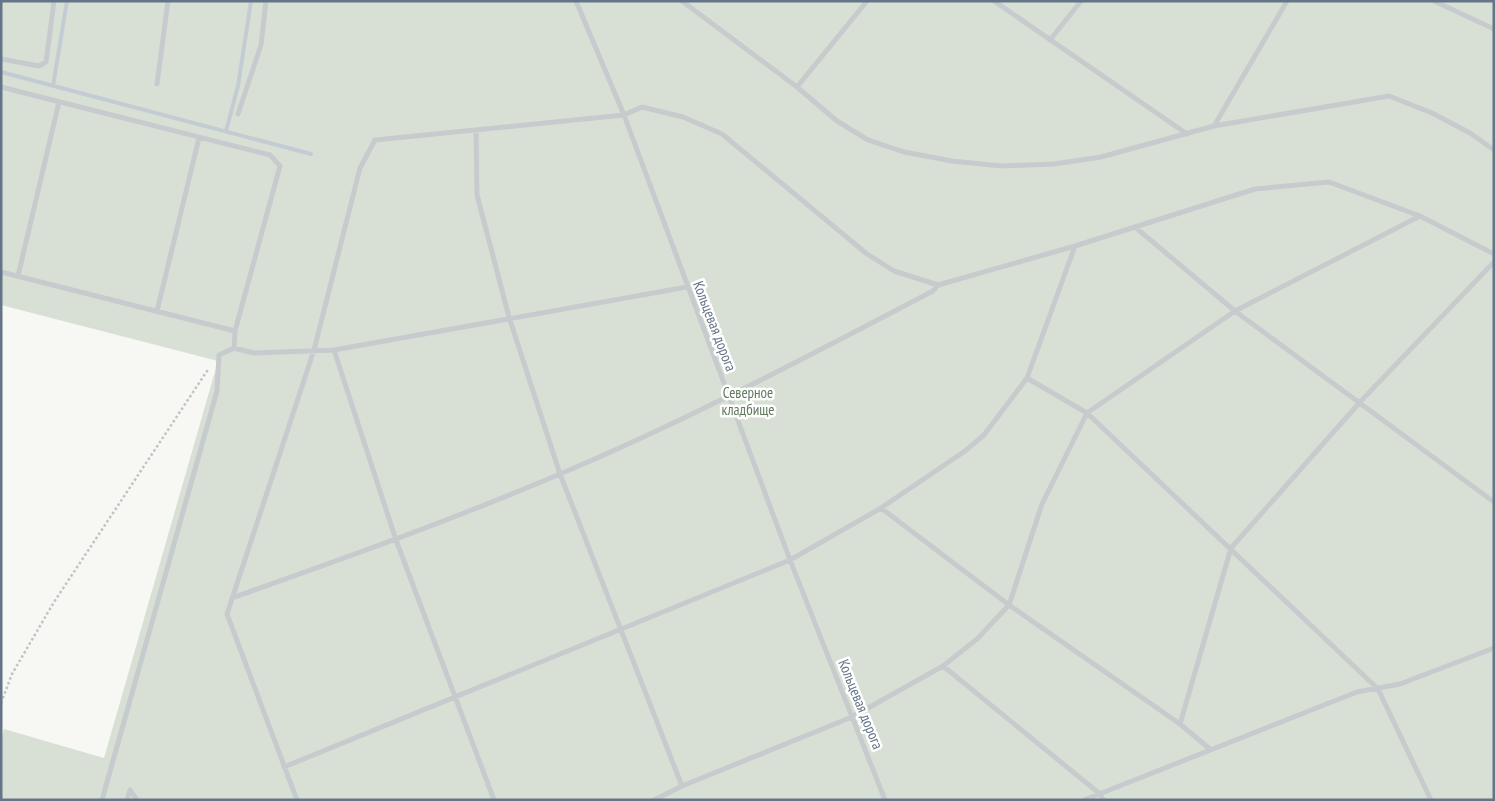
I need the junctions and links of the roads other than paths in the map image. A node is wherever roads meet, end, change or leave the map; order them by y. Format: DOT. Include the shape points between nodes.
graph roads {
  1 [pos="54,1"];
  2 [pos="168,1"];
  3 [pos="266,1"];
  4 [pos="576,1"];
  5 [pos="682,1"];
  6 [pos="867,1"];
  7 [pos="994,1"];
  8 [pos="1081,1"];
  9 [pos="1287,1"];
  10 [pos="1434,1"];
  11 [pos="1494,29"];
  12 [pos="1050,40"];
  13 [pos="1,59"];
  14 [pos="157,84"];
  15 [pos="1,87"];
  16 [pos="797,87"];
  17 [pos="59,102"];
  18 [pos="238,114"];
  19 [pos="624,115"];
  20 [pos="1214,126"];
  21 [pos="476,130"];
  22 [pos="1188,134"];
  23 [pos="199,138"];
  24 [pos="1494,150"];
  25 [pos="1420,216"];
  26 [pos="1134,227"];
  27 [pos="1075,246"];
  28 [pos="1494,254"];
  29 [pos="1494,262"];
  30 [pos="1,272"];
  31 [pos="18,276"];
  32 [pos="938,285"];
  33 [pos="687,287"];
  34 [pos="1235,311"];
  35 [pos="157,312"];
  36 [pos="509,317"];
  37 [pos="235,331"];
  38 [pos="234,348"];
  39 [pos="314,350"];
  40 [pos="334,350"];
  41 [pos="1028,378"];
  42 [pos="728,398"];
  43 [pos="1360,402"];
  44 [pos="1087,413"];
  45 [pos="560,474"];
  46 [pos="1494,502"];
  47 [pos="881,508"];
  48 [pos="396,540"];
  49 [pos="1231,548"];
  50 [pos="790,560"];
  51 [pos="232,598"];
  52 [pos="1009,605"];
  53 [pos="621,629"];
  54 [pos="1494,648"];
  55 [pos="942,666"];
  56 [pos="1378,689"];
  57 [pos="456,698"];
  58 [pos="852,717"];
  59 [pos="1180,724"];
  60 [pos="1210,749"];
  61 [pos="284,767"];
  62 [pos="682,786"];
  63 [pos="1100,794"];
  64 [pos="102,800"];
  65 [pos="127,800"];
  66 [pos="137,800"];
  67 [pos="297,800"];
  68 [pos="494,800"];
  69 [pos="654,800"];
  70 [pos="885,800"];
  71 [pos="1084,800"];
  72 [pos="1103,800"];
  73 [pos="1431,800"];
  1 -- 13 [label="lane" via="46,62 40,66"];
  2 -- 14 [label="lane"];
  3 -- 18 [label="lane" via="261,45"];
  4 -- 19 [label="lane, Кольцевая дорога"];
  5 -- 16 [label="lane"];
  6 -- 16 [label="lane"];
  7 -- 12 [label="lane"];
  8 -- 12 [label="lane"];
  9 -- 20 [label="lane"];
  10 -- 11 [label="lane"];
  12 -- 22 [label="lane"];
  15 -- 17 [label="lane"];
  16 -- 22 [label="lane" via="838,121 868,140 904,152 952,161 1001,166 1054,164 1101,157"];
  17 -- 23 [label="lane"];
  17 -- 31 [label="lane"];
  19 -- 21 [label="lane"];
  19 -- 32 [label="lane" via="642,107 683,116 722,134 867,254 894,271"];
  19 -- 33 [label="lane, Кольцевая дорога"];
  20 -- 22 [label="lane"];
  20 -- 24 [label="lane" via="1389,96 1432,113"];
  21 -- 36 [label="lane" via="477,195"];
  21 -- 39 [label="lane" via="375,140 360,168"];
  23 -- 35 [label="lane"];
  23 -- 37 [label="lane" via="270,155 280,166"];
  25 -- 26 [label="lane" via="1329,182 1255,189"];
  25 -- 28 [label="lane"];
  25 -- 34 [label="lane"];
  26 -- 27 [label="lane"];
  26 -- 34 [label="lane"];
  27 -- 32 [label="lane"];
  27 -- 41 [label="lane"];
  29 -- 43 [label="lane"];
  30 -- 31 [label="lane"];
  31 -- 35 [label="lane"];
  32 -- 42 [label="lane" via="933,291"];
  33 -- 36 [label="lane"];
  33 -- 42 [label="lane, Кольцевая дорога"];
  34 -- 43 [label="lane"];
  34 -- 44 [label="lane"];
  35 -- 37 [label="lane"];
  36 -- 40 [label="lane"];
  36 -- 45 [label="lane"];
  37 -- 38 [label="lane"];
  38 -- 39 [label="lane" via="254,353"];
  38 -- 64 [label="lane" via="219,355 217,390"];
  39 -- 40 [label="lane"];
  39 -- 51 [label="lane"];
  40 -- 48 [label="lane"];
  41 -- 44 [label="lane"];
  41 -- 47 [label="lane" via="984,435"];
  42 -- 45 [label="lane"];
  42 -- 50 [label="lane, Кольцевая дорога"];
  43 -- 46 [label="lane"];
  43 -- 49 [label="lane"];
  44 -- 49 [label="lane"];
  44 -- 52 [label="lane" via="1042,504"];
  45 -- 48 [label="lane"];
  45 -- 53 [label="lane"];
  47 -- 50 [label="lane"];
  47 -- 52 [label="lane"];
  48 -- 51 [label="lane"];
  48 -- 57 [label="lane"];
  49 -- 56 [label="lane"];
  49 -- 59 [label="lane"];
  50 -- 53 [label="lane"];
  50 -- 58 [label="lane, Кольцевая дорога"];
  51 -- 61 [label="lane" via="227,614"];
  52 -- 55 [label="lane" via="977,639"];
  52 -- 59 [label="lane"];
  53 -- 57 [label="lane"];
  53 -- 62 [label="lane"];
  54 -- 56 [label="lane" via="1400,684"];
  55 -- 58 [label="lane"];
  55 -- 63 [label="lane"];
  56 -- 60 [label="lane" via="1357,692"];
  56 -- 73 [label="lane"];
  57 -- 61 [label="lane"];
  57 -- 68 [label="lane"];
  58 -- 62 [label="lane"];
  58 -- 70 [label="lane, Кольцевая дорога"];
  59 -- 60 [label="lane"];
  60 -- 63 [label="lane"];
  61 -- 67 [label="lane"];
  62 -- 69 [label="lane"];
  63 -- 71 [label="lane"];
  63 -- 72 [label="lane"];
  65 -- 66 [label="lane" via="130,790"];
}
